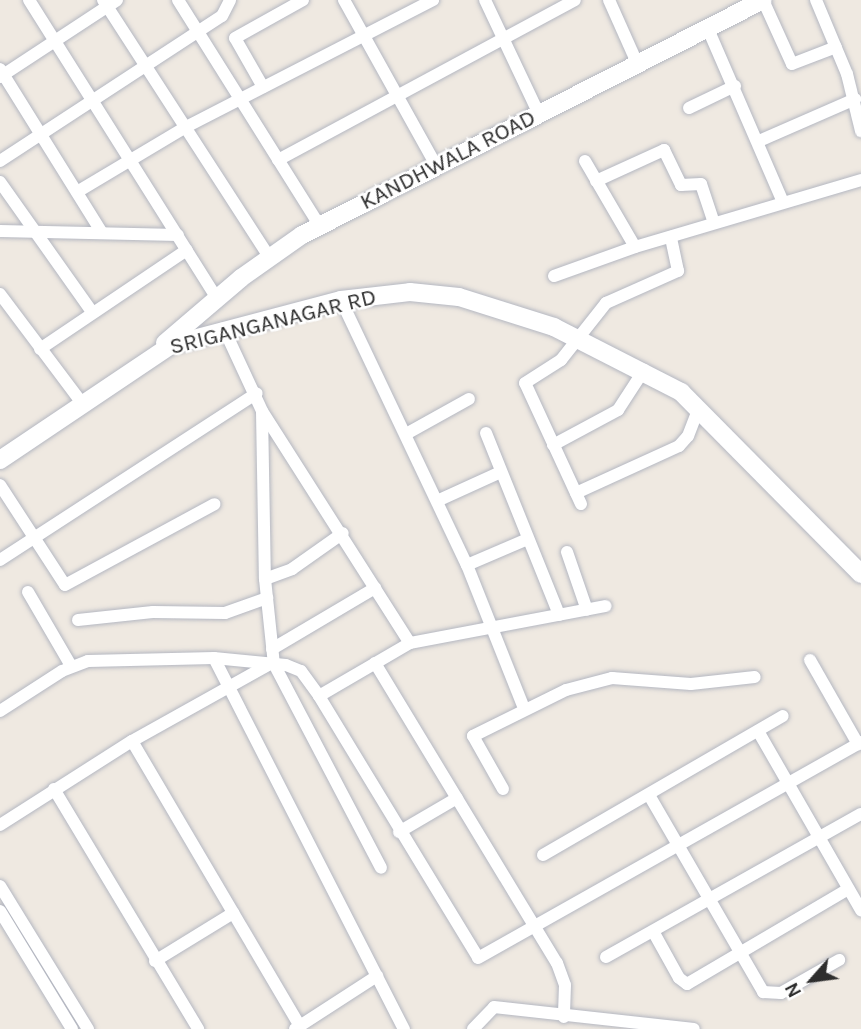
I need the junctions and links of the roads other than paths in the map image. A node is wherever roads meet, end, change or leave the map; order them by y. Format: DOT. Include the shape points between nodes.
graph roads {
  1 [pos="29,0"];
  2 [pos="178,0"];
  3 [pos="230,0"];
  4 [pos="303,0"];
  5 [pos="344,0"];
  6 [pos="433,0"];
  7 [pos="485,0"];
  8 [pos="575,0"];
  9 [pos="609,0"];
  10 [pos="763,0"];
  11 [pos="816,0"];
  12 [pos="109,2"];
  13 [pos="708,29"];
  14 [pos="198,30"];
  15 [pos="365,37"];
  16 [pos="502,37"];
  17 [pos="56,42"];
  18 [pos="836,47"];
  19 [pos="638,63"];
  20 [pos="143,64"];
  21 [pos="861,70"];
  22 [pos="1,74"];
  23 [pos="847,74"];
  24 [pos="735,86"];
  25 [pos="262,87"];
  26 [pos="397,93"];
  27 [pos="93,97"];
  28 [pos="240,98"];
  29 [pos="855,99"];
  30 [pos="689,108"];
  31 [pos="539,114"];
  32 [pos="186,127"];
  33 [pos="861,129"];
  34 [pos="40,132"];
  35 [pos="759,141"];
  36 [pos="132,159"];
  37 [pos="278,160"];
  38 [pos="584,161"];
  39 [pos="0,162"];
  40 [pos="437,167"];
  41 [pos="861,180"];
  42 [pos="596,181"];
  43 [pos="0,183"];
  44 [pos="77,192"];
  45 [pos="783,202"];
  46 [pos="714,223"];
  47 [pos="320,226"];
  48 [pos="0,231"];
  49 [pos="101,231"];
  50 [pos="34,232"];
  51 [pos="178,235"];
  52 [pos="671,237"];
  53 [pos="635,247"];
  54 [pos="187,250"];
  55 [pos="269,257"];
  56 [pos="554,276"];
  57 [pos="0,294"];
  58 [pos="217,298"];
  59 [pos="341,300"];
  60 [pos="92,312"];
  61 [pos="224,329"];
  62 [pos="578,337"];
  63 [pos="40,349"];
  64 [pos="154,352"];
  65 [pos="644,370"];
  66 [pos="257,393"];
  67 [pos="469,399"];
  68 [pos="81,402"];
  69 [pos="699,407"];
  70 [pos="262,411"];
  71 [pos="486,433"];
  72 [pos="406,434"];
  73 [pos="553,445"];
  74 [pos="0,460"];
  75 [pos="501,472"];
  76 [pos="0,485"];
  77 [pos="437,501"];
  78 [pos="215,504"];
  79 [pos="343,533"];
  80 [pos="35,539"];
  81 [pos="528,539"];
  82 [pos="567,552"];
  83 [pos="0,560"];
  84 [pos="467,565"];
  85 [pos="861,574"];
  86 [pos="265,579"];
  87 [pos="375,588"];
  88 [pos="28,592"];
  89 [pos="267,598"];
  90 [pos="606,606"];
  91 [pos="587,610"];
  92 [pos="559,615"];
  93 [pos="78,620"];
  94 [pos="492,626"];
  95 [pos="410,643"];
  96 [pos="272,649"];
  97 [pos="214,658"];
  98 [pos="810,660"];
  99 [pos="374,663"];
  100 [pos="272,664"];
  101 [pos="71,666"];
  102 [pos="755,677"];
  103 [pos="229,688"];
  104 [pos="318,696"];
  105 [pos="2,706"];
  106 [pos="524,708"];
  107 [pos="783,716"];
  108 [pos="758,731"];
  109 [pos="132,741"];
  110 [pos="860,743"];
  111 [pos="788,785"];
  112 [pos="54,789"];
  113 [pos="503,789"];
  114 [pos="649,795"];
  115 [pos="457,798"];
  116 [pos="861,814"];
  117 [pos="0,825"];
  118 [pos="400,832"];
  119 [pos="819,838"];
  120 [pos="679,847"];
  121 [pos="543,855"];
  122 [pos="381,868"];
  123 [pos="0,886"];
  124 [pos="848,888"];
  125 [pos="711,900"];
  126 [pos="861,910"];
  127 [pos="0,911"];
  128 [pos="233,913"];
  129 [pos="535,926"];
  130 [pos="654,933"];
  131 [pos="741,953"];
  132 [pos="606,957"];
  133 [pos="839,960"];
  134 [pos="155,961"];
  135 [pos="377,976"];
  136 [pos="564,1017"];
  137 [pos="84,1027"];
  138 [pos="297,1028"];
  139 [pos="72,1029"];
  140 [pos="198,1029"];
  141 [pos="404,1029"];
  142 [pos="473,1029"];
  143 [pos="694,1029"];
  1 -- 17 [label="street"];
  2 -- 14 [label="street"];
  3 -- 14 [label="street" via="222,16"];
  4 -- 25 [label="street" via="235,38"];
  5 -- 15 [label="street"];
  6 -- 15 [label="street"];
  7 -- 16 [label="street"];
  8 -- 16 [label="street"];
  9 -- 19 [label="street"];
  10 -- 13 [label="main road, KANDHWALA ROAD"];
  10 -- 18 [label="street" via="792,64"];
  11 -- 18 [label="street"];
  12 -- 17 [label="street"];
  12 -- 20 [label="street"];
  13 -- 19 [label="main road, KANDHWALA ROAD"];
  13 -- 24 [label="street"];
  14 -- 20 [label="street"];
  14 -- 28 [label="street"];
  15 -- 25 [label="street"];
  15 -- 26 [label="street"];
  16 -- 26 [label="street"];
  16 -- 31 [label="street"];
  17 -- 22 [label="street"];
  17 -- 27 [label="street"];
  18 -- 23 [label="street"];
  19 -- 31 [label="main road, KANDHWALA ROAD"];
  20 -- 27 [label="street"];
  20 -- 32 [label="street"];
  21 -- 23 [label="street"];
  22 -- 34 [label="street"];
  23 -- 29 [label="street"];
  24 -- 30 [label="street"];
  24 -- 35 [label="street"];
  25 -- 28 [label="street"];
  26 -- 37 [label="street"];
  26 -- 40 [label="street"];
  27 -- 34 [label="street"];
  27 -- 36 [label="street"];
  28 -- 32 [label="street"];
  28 -- 37 [label="street"];
  29 -- 33 [label="street"];
  29 -- 35 [label="street"];
  31 -- 40 [label="main road, KANDHWALA ROAD"];
  32 -- 36 [label="street"];
  32 -- 55 [label="street"];
  34 -- 39 [label="street"];
  34 -- 44 [label="street"];
  35 -- 45 [label="street"];
  36 -- 44 [label="street"];
  36 -- 51 [label="street"];
  37 -- 47 [label="street"];
  38 -- 42 [label="street"];
  40 -- 47 [label="main road, KANDHWALA ROAD"];
  41 -- 45 [label="street"];
  42 -- 46 [label="street" via="664,150 681,185 701,184"];
  42 -- 53 [label="street"];
  43 -- 50 [label="street"];
  44 -- 49 [label="street"];
  45 -- 46 [label="street"];
  46 -- 52 [label="street"];
  47 -- 55 [label="main road, KANDHWALA ROAD"];
  48 -- 50 [label="street"];
  49 -- 50 [label="street"];
  49 -- 51 [label="street"];
  50 -- 60 [label="street"];
  51 -- 54 [label="street"];
  52 -- 53 [label="street"];
  52 -- 62 [label="street" via="678,271 606,303"];
  53 -- 56 [label="street"];
  54 -- 58 [label="street"];
  54 -- 60 [label="street"];
  55 -- 58 [label="main road, KANDHWALA ROAD"];
  57 -- 63 [label="street"];
  58 -- 64 [label="main road, KANDHWALA ROAD"];
  59 -- 61 [label="main road, SRIGANGANAGAR RD"];
  59 -- 62 [label="main road, SRIGANGANAGAR RD" via="410,292 459,297"];
  59 -- 72 [label="street"];
  60 -- 63 [label="street"];
  61 -- 64 [label="main road, SRIGANGANAGAR RD"];
  61 -- 66 [label="street"];
  62 -- 65 [label="main road, SRIGANGANAGAR RD"];
  62 -- 73 [label="street" via="561,360 525,383"];
  63 -- 68 [label="street"];
  64 -- 68 [label="main road, SRIGANGANAGAR RD"];
  65 -- 69 [label="main road, SRIGANGANAGAR RD"];
  65 -- 73 [label="street" via="618,410"];
  66 -- 70 [label="street"];
  66 -- 80 [label="street"];
  67 -- 72 [label="street"];
  68 -- 74 [label="main road, SRIGANGANAGAR RD"];
  69 -- 73 [label="street" via="679,446 578,499"];
  69 -- 85 [label="main road, SRIGANGANAGAR RD"];
  70 -- 79 [label="street"];
  70 -- 86 [label="street"];
  71 -- 75 [label="street"];
  72 -- 77 [label="street"];
  75 -- 77 [label="street"];
  75 -- 81 [label="street"];
  76 -- 80 [label="street"];
  77 -- 84 [label="street"];
  78 -- 80 [label="street" via="65,585"];
  79 -- 86 [label="street" via="292,569"];
  79 -- 87 [label="street"];
  80 -- 83 [label="street"];
  81 -- 84 [label="street"];
  81 -- 92 [label="street"];
  82 -- 91 [label="street"];
  84 -- 94 [label="street"];
  86 -- 89 [label="street"];
  87 -- 95 [label="street"];
  87 -- 96 [label="street"];
  88 -- 101 [label="street"];
  89 -- 93 [label="street" via="225,613 153,612"];
  89 -- 96 [label="street"];
  90 -- 91 [label="street"];
  91 -- 92 [label="street"];
  92 -- 94 [label="street"];
  94 -- 95 [label="street"];
  94 -- 106 [label="street"];
  95 -- 99 [label="street"];
  96 -- 100 [label="street"];
  97 -- 100 [label="street"];
  97 -- 101 [label="street" via="88,661"];
  97 -- 103 [label="street"];
  98 -- 110 [label="street"];
  99 -- 104 [label="street"];
  99 -- 115 [label="street"];
  100 -- 103 [label="street"];
  100 -- 104 [label="street" via="300,671"];
  100 -- 122 [label="street"];
  101 -- 105 [label="street"];
  102 -- 106 [label="street" via="691,684 612,678 582,684"];
  103 -- 109 [label="street"];
  103 -- 135 [label="street"];
  104 -- 118 [label="street"];
  106 -- 113 [label="street" via="473,736"];
  107 -- 108 [label="street"];
  108 -- 111 [label="street"];
  108 -- 114 [label="street"];
  109 -- 112 [label="street"];
  109 -- 128 [label="street"];
  110 -- 111 [label="street"];
  111 -- 119 [label="street"];
  111 -- 120 [label="street"];
  112 -- 117 [label="street"];
  112 -- 134 [label="street"];
  114 -- 120 [label="street"];
  114 -- 121 [label="street"];
  115 -- 118 [label="street"];
  115 -- 129 [label="street"];
  116 -- 119 [label="street"];
  118 -- 129 [label="street" via="474,956 484,956"];
  119 -- 124 [label="street"];
  119 -- 125 [label="street"];
  120 -- 125 [label="street"];
  120 -- 129 [label="street"];
  123 -- 137 [label="street"];
  124 -- 126 [label="street"];
  124 -- 131 [label="street"];
  125 -- 130 [label="street"];
  125 -- 131 [label="street"];
  127 -- 139 [label="street"];
  128 -- 134 [label="street"];
  128 -- 138 [label="street"];
  129 -- 136 [label="street" via="564,978"];
  130 -- 131 [label="street" via="682,984"];
  130 -- 132 [label="street"];
  131 -- 133 [label="street" via="768,995 781,993"];
  134 -- 140 [label="street"];
  135 -- 138 [label="street"];
  135 -- 141 [label="street"];
  136 -- 142 [label="street" via="494,1007"];
  136 -- 143 [label="street"];
}
